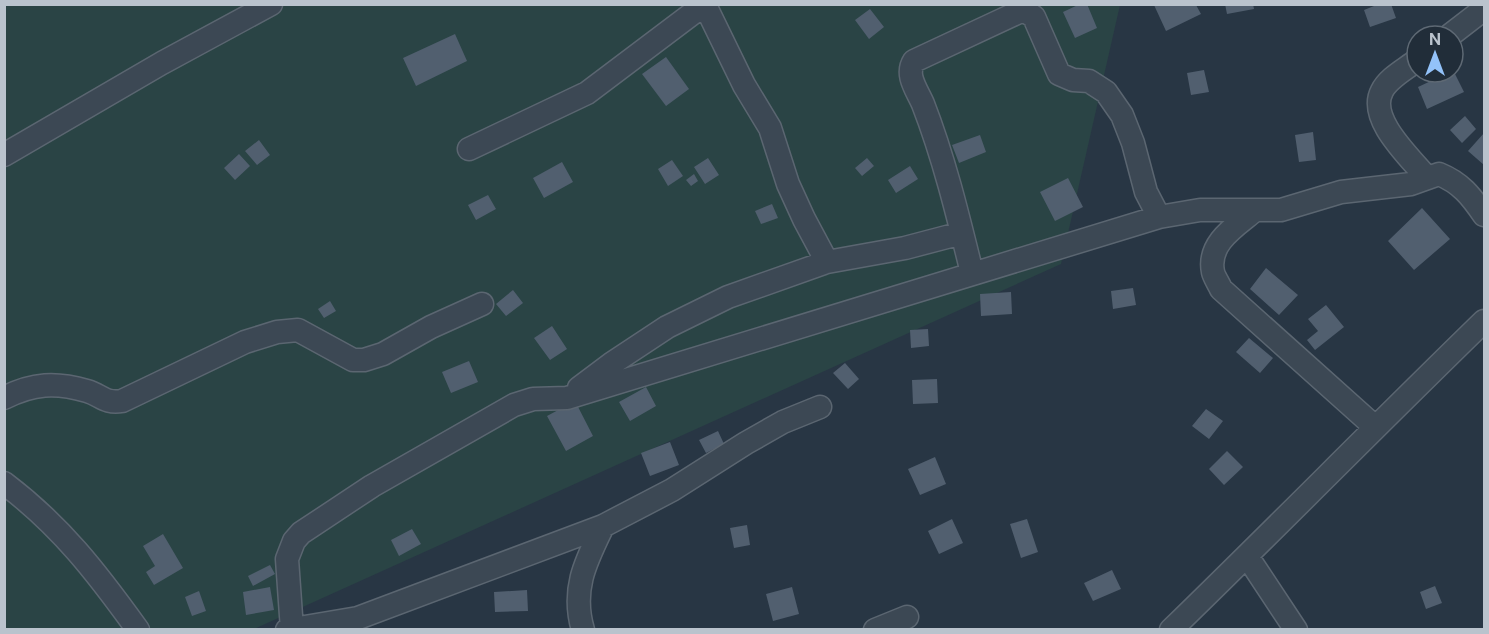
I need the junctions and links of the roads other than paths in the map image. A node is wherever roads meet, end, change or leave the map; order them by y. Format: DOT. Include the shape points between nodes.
graph roads {
  1 [pos="271,4"];
  2 [pos="705,5"];
  3 [pos="1033,8"];
  4 [pos="1485,9"];
  5 [pos="1465,24"];
  6 [pos="1405,70"];
  7 [pos="469,149"];
  8 [pos="4,155"];
  9 [pos="1427,178"];
  10 [pos="1254,211"];
  11 [pos="1485,215"];
  12 [pos="1159,217"];
  13 [pos="962,232"];
  14 [pos="827,262"];
  15 [pos="972,273"];
  16 [pos="482,304"];
  17 [pos="1485,321"];
  18 [pos="4,398"];
  19 [pos="567,398"];
  20 [pos="820,407"];
  21 [pos="1375,427"];
  22 [pos="4,483"];
  23 [pos="603,526"];
  24 [pos="1247,556"];
  25 [pos="907,617"];
  26 [pos="290,629"];
  27 [pos="138,630"];
  28 [pos="583,630"];
  29 [pos="875,630"];
  30 [pos="1171,630"];
  31 [pos="1296,630"];
  1 -- 8 [label="street"];
  2 -- 7 [label="street" via="587,93"];
  2 -- 14 [label="street" via="770,128 788,184"];
  3 -- 12 [label="street" via="1059,74 1073,81 1089,81 1106,93 1122,115 1146,192"];
  3 -- 13 [label="street" via="914,61 910,67"];
  4 -- 5 [label="street"];
  6 -- 9 [label="street" via="1382,90 1378,103 1388,131"];
  9 -- 10 [label="street" via="1411,184 1341,192 1281,210"];
  9 -- 11 [label="street" via="1439,174 1454,180"];
  10 -- 12 [label="street" via="1200,210"];
  10 -- 21 [label="street" via="1226,234 1214,251 1213,271 1221,289"];
  12 -- 15 [label="street"];
  13 -- 14 [label="street" via="905,248"];
  13 -- 15 [label="street"];
  14 -- 19 [label="street" via="728,297 667,327"];
  15 -- 19 [label="street"];
  16 -- 18 [label="street" via="364,360 353,360 298,330 285,330 245,342 122,401 112,403 88,391 41,385"];
  17 -- 21 [label="street"];
  19 -- 26 [label="street" via="533,399 514,405 372,486 301,533 287,559"];
  20 -- 23 [label="street" via="783,422 672,490"];
  21 -- 24 [label="street"];
  22 -- 27 [label="street" via="55,526 91,566"];
  23 -- 26 [label="street" via="358,618"];
  23 -- 28 [label="street" via="581,572 579,617"];
  24 -- 30 [label="street"];
  24 -- 31 [label="street"];
  25 -- 29 [label="street"];
}
